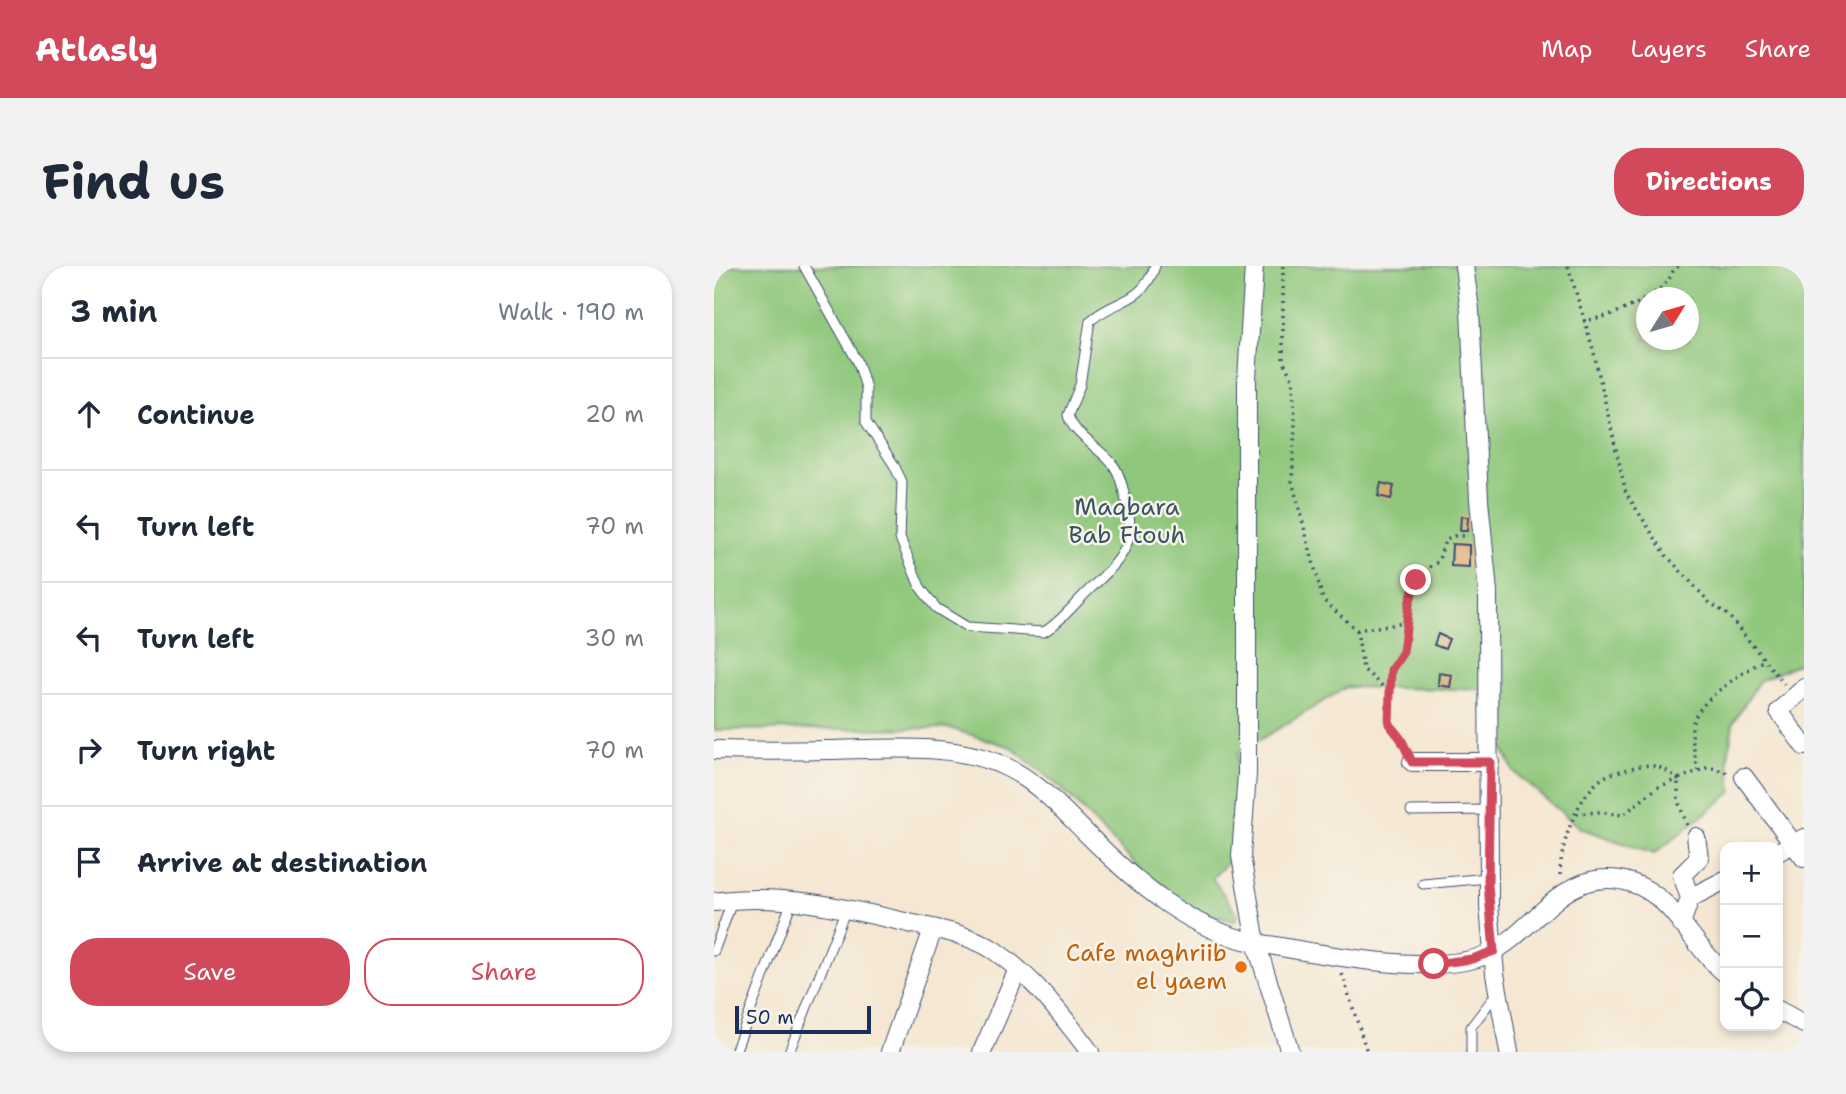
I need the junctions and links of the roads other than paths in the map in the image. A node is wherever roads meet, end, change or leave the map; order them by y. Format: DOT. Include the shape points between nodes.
graph roads {
  1 [pos="804,266"];
  2 [pos="1155,266"];
  3 [pos="1254,266"];
  4 [pos="1464,266"];
  5 [pos="1799,692"];
  6 [pos="1804,746"];
  7 [pos="714,750"];
  8 [pos="1412,762"];
  9 [pos="1490,762"];
  10 [pos="1744,777"];
  11 [pos="1491,810"];
  12 [pos="1411,811"];
  13 [pos="1696,837"];
  14 [pos="1801,846"];
  15 [pos="1783,851"];
  16 [pos="1488,878"];
  17 [pos="1720,883"];
  18 [pos="1423,884"];
  19 [pos="1690,898"];
  20 [pos="733,900"];
  21 [pos="792,901"];
  22 [pos="714,902"];
  23 [pos="846,909"];
  24 [pos="1681,924"];
  25 [pos="933,929"];
  26 [pos="1256,943"];
  27 [pos="714,951"];
  28 [pos="1494,951"];
  29 [pos="1720,968"];
  30 [pos="1018,969"];
  31 [pos="1497,993"];
  32 [pos="1783,1013"];
  33 [pos="1804,1024"];
  34 [pos="985,1050"];
  35 [pos="736,1052"];
  36 [pos="789,1052"];
  37 [pos="890,1052"];
  38 [pos="1090,1052"];
  39 [pos="1290,1052"];
  40 [pos="1471,1052"];
  41 [pos="1510,1052"];
  1 -- 2 [label="lane" via="858,362 866,388 866,422 902,482 900,538 920,587 936,608 967,626 1044,632 1115,564 1131,536 1129,511 1115,468 1073,426 1068,415 1080,385 1090,321 1129,302 1144,289"];
  3 -- 26 [label="street" via="1247,379 1247,782 1241,856"];
  4 -- 9 [label="street" via="1488,592"];
  5 -- 6 [label="street" via="1779,711"];
  7 -- 26 [label="street" via="915,750 990,760 1037,786 1167,904 1203,926"];
  8 -- 9 [label="street"];
  9 -- 11 [label="street"];
  10 -- 14 [label="street"];
  11 -- 12 [label="lane"];
  11 -- 16 [label="street"];
  13 -- 19 [label="street" via="1699,859 1682,876"];
  14 -- 15 [label="street"];
  16 -- 18 [label="lane"];
  16 -- 28 [label="street"];
  17 -- 19 [label="street"];
  19 -- 24 [label="street"];
  20 -- 21 [label="street"];
  20 -- 22 [label="street"];
  20 -- 27 [label="lane"];
  21 -- 23 [label="street"];
  21 -- 35 [label="lane"];
  23 -- 25 [label="street"];
  23 -- 36 [label="lane"];
  24 -- 28 [label="street" via="1653,893 1632,883 1599,880 1560,895"];
  24 -- 29 [label="street"];
  25 -- 30 [label="street" via="980,942"];
  25 -- 37 [label="street"];
  26 -- 28 [label="street" via="1434,964"];
  26 -- 39 [label="street"];
  28 -- 31 [label="street"];
  30 -- 34 [label="street"];
  30 -- 38 [label="street"];
  31 -- 40 [label="lane" via="1471,1027"];
  31 -- 41 [label="street"];
  32 -- 33 [label="street"];
}
